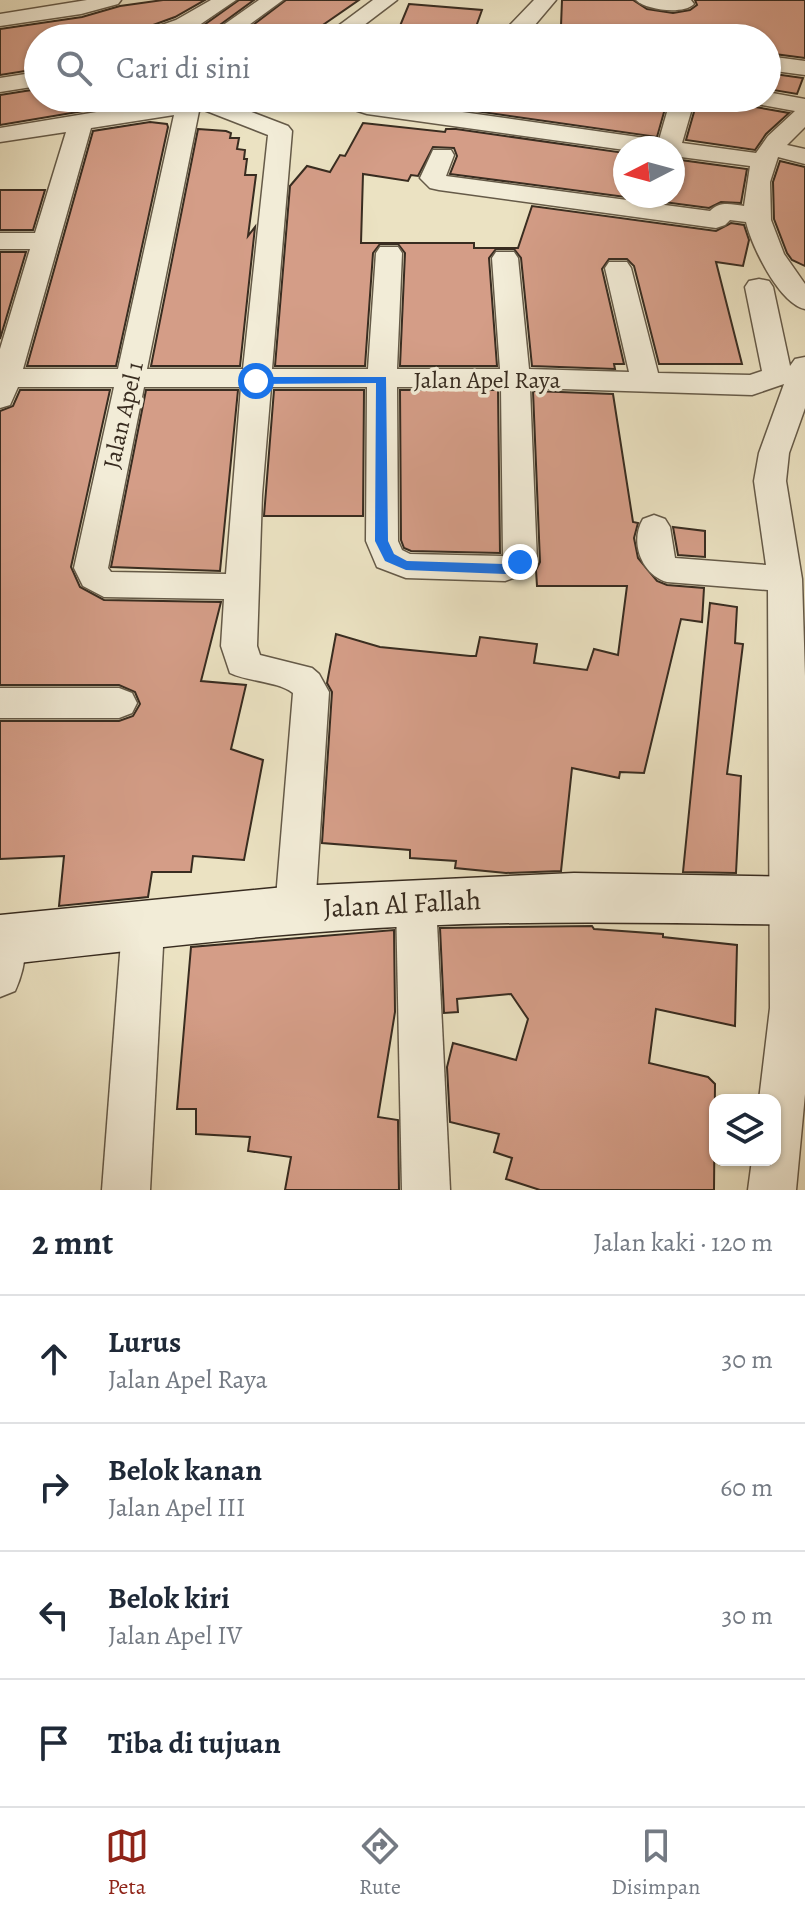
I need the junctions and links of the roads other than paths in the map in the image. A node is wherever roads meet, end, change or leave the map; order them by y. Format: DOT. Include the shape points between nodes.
graph roads {
  1 [pos="111,0"];
  2 [pos="226,0"];
  3 [pos="273,0"];
  4 [pos="387,0"];
  5 [pos="546,0"];
  6 [pos="646,0"];
  7 [pos="683,4"];
  8 [pos="0,20"];
  9 [pos="186,24"];
  10 [pos="237,24"];
  11 [pos="353,24"];
  12 [pos="521,24"];
  13 [pos="781,65"];
  14 [pos="805,68"];
  15 [pos="24,81"];
  16 [pos="0,85"];
  17 [pos="781,102"];
  18 [pos="805,106"];
  19 [pos="138,112"];
  20 [pos="194,112"];
  21 [pos="223,112"];
  22 [pos="475,112"];
  23 [pos="679,112"];
  24 [pos="805,115"];
  25 [pos="81,121"];
  26 [pos="0,135"];
  27 [pos="672,136"];
  28 [pos="613,138"];
  29 [pos="685,149"];
  30 [pos="768,154"];
  31 [pos="442,155"];
  32 [pos="805,157"];
  33 [pos="756,216"];
  34 [pos="0,241"];
  35 [pos="47,241"];
  36 [pos="389,253"];
  37 [pos="505,258"];
  38 [pos="618,268"];
  39 [pos="759,287"];
  40 [pos="805,301"];
  41 [pos="13,305"];
  42 [pos="789,372"];
  43 [pos="515,378"];
  44 [pos="132,380"];
  45 [pos="382,380"];
  46 [pos="256,381"];
  47 [pos="646,381"];
  48 [pos="2,385"];
  49 [pos="654,527"];
  50 [pos="785,579"];
  51 [pos="241,587"];
  52 [pos="0,703"];
  53 [pos="119,703"];
  54 [pos="798,901"];
  55 [pos="416,902"];
  56 [pos="295,910"];
  57 [pos="143,928"];
  58 [pos="2,952"];
  59 [pos="798,1010"];
  60 [pos="126,1190"];
  61 [pos="426,1190"];
  62 [pos="772,1190"];
  1 -- 8 [label="street"];
  2 -- 9 [label="street"];
  3 -- 10 [label="street"];
  4 -- 11 [label="street"];
  5 -- 12 [label="street"];
  6 -- 7 [label="street"];
  13 -- 14 [label="street"];
  15 -- 16 [label="street"];
  17 -- 18 [label="street"];
  19 -- 25 [label="street"];
  20 -- 44 [label="street, Jalan Apel 1"];
  21 -- 46 [label="street" via="280,131"];
  22 -- 28 [label="street"];
  23 -- 27 [label="street"];
  24 -- 30 [label="street"];
  25 -- 26 [label="street"];
  25 -- 35 [label="street"];
  29 -- 30 [label="street"];
  30 -- 32 [label="street"];
  30 -- 33 [label="street"];
  31 -- 33 [label="street" via="432,178 439,183 716,220 724,211"];
  33 -- 40 [label="street" via="777,269"];
  34 -- 35 [label="street"];
  35 -- 41 [label="street"];
  36 -- 45 [label="street"];
  37 -- 43 [label="street"];
  38 -- 47 [label="street"];
  39 -- 42 [label="street" via="777,363"];
  41 -- 48 [label="street"];
  42 -- 47 [label="street, Jalan Apel Raya" via="752,385"];
  42 -- 50 [label="street" via="770,481"];
  43 -- 45 [label="street, Jalan Apel Raya"];
  43 -- 45 [label="street" via="520,562 505,569 406,566 389,558 382,541"];
  43 -- 47 [label="street, Jalan Apel Raya"];
  44 -- 46 [label="street, Jalan Apel Raya"];
  44 -- 48 [label="street, Jalan Apel Raya"];
  44 -- 51 [label="street, Jalan Apel 1" via="91,555 95,577 104,584"];
  45 -- 46 [label="street, Jalan Apel Raya"];
  46 -- 51 [label="street"];
  49 -- 50 [label="street" via="656,557 667,570"];
  50 -- 54 [label="street"];
  51 -- 56 [label="street" via="243,663 296,676 311,692"];
  52 -- 53 [label="street"];
  54 -- 55 [label="street, Jalan Al Fallah" via="574,897"];
  54 -- 59 [label="street"];
  55 -- 56 [label="street, Jalan Al Fallah"];
  55 -- 61 [label="street"];
  56 -- 57 [label="street, Jalan Al Fallah"];
  57 -- 58 [label="street, Jalan Al Fallah"];
  57 -- 60 [label="street"];
  59 -- 62 [label="street"];
}
